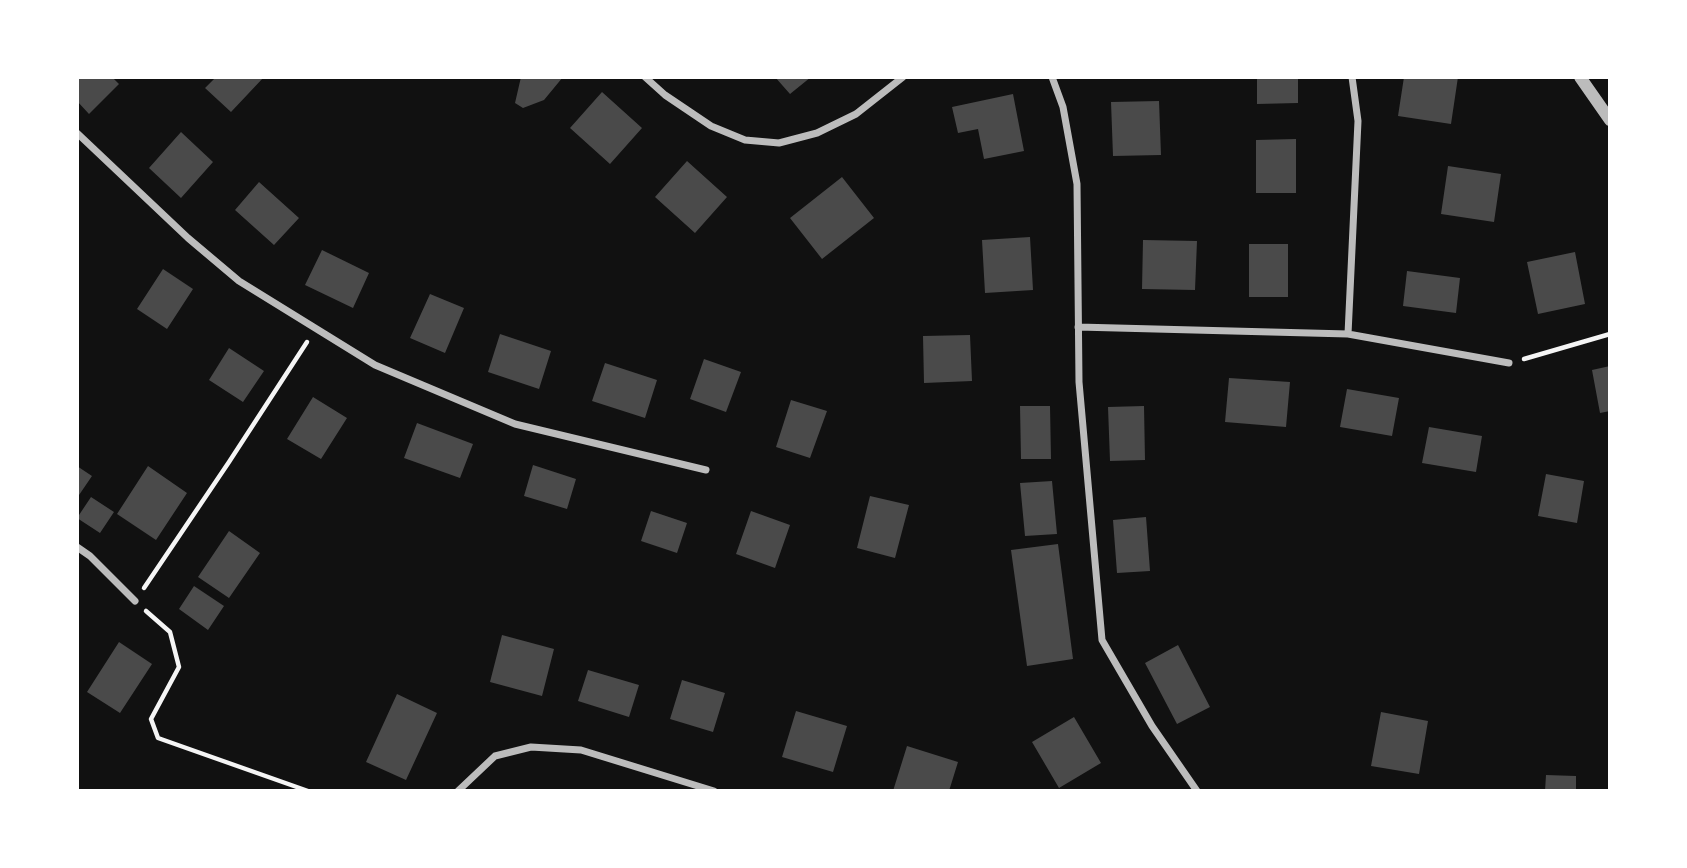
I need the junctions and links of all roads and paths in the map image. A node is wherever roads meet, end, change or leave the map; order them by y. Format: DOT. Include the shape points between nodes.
graph roads {
  1 [pos="645,77"];
  2 [pos="904,77"];
  3 [pos="1052,77"];
  4 [pos="1352,77"];
  5 [pos="1580,77"];
  6 [pos="1610,120"];
  7 [pos="77,133"];
  8 [pos="1078,327"];
  9 [pos="315,329"];
  10 [pos="1348,334"];
  11 [pos="1610,334"];
  12 [pos="1508,363"];
  13 [pos="706,470"];
  14 [pos="77,547"];
  15 [pos="135,601"];
  16 [pos="308,791"];
  17 [pos="458,791"];
  18 [pos="714,791"];
  19 [pos="1197,791"];
  1 -- 2 [label="street" via="711,126 745,140 779,143 817,133 856,114"];
  3 -- 8 [label="street" via="1063,107 1077,184"];
  4 -- 10 [label="street" via="1358,121"];
  5 -- 6 [label="street"];
  7 -- 9 [label="street" via="239,281"];
  8 -- 10 [label="street"];
  8 -- 19 [label="street" via="1102,640"];
  9 -- 13 [label="street" via="376,365 515,424"];
  9 -- 15 [label="path"];
  10 -- 12 [label="street"];
  11 -- 12 [label="path"];
  14 -- 15 [label="street"];
  15 -- 16 [label="path" via="170,632 180,667 151,719 158,738"];
  17 -- 18 [label="street" via="495,756 531,747 581,750"];
}
